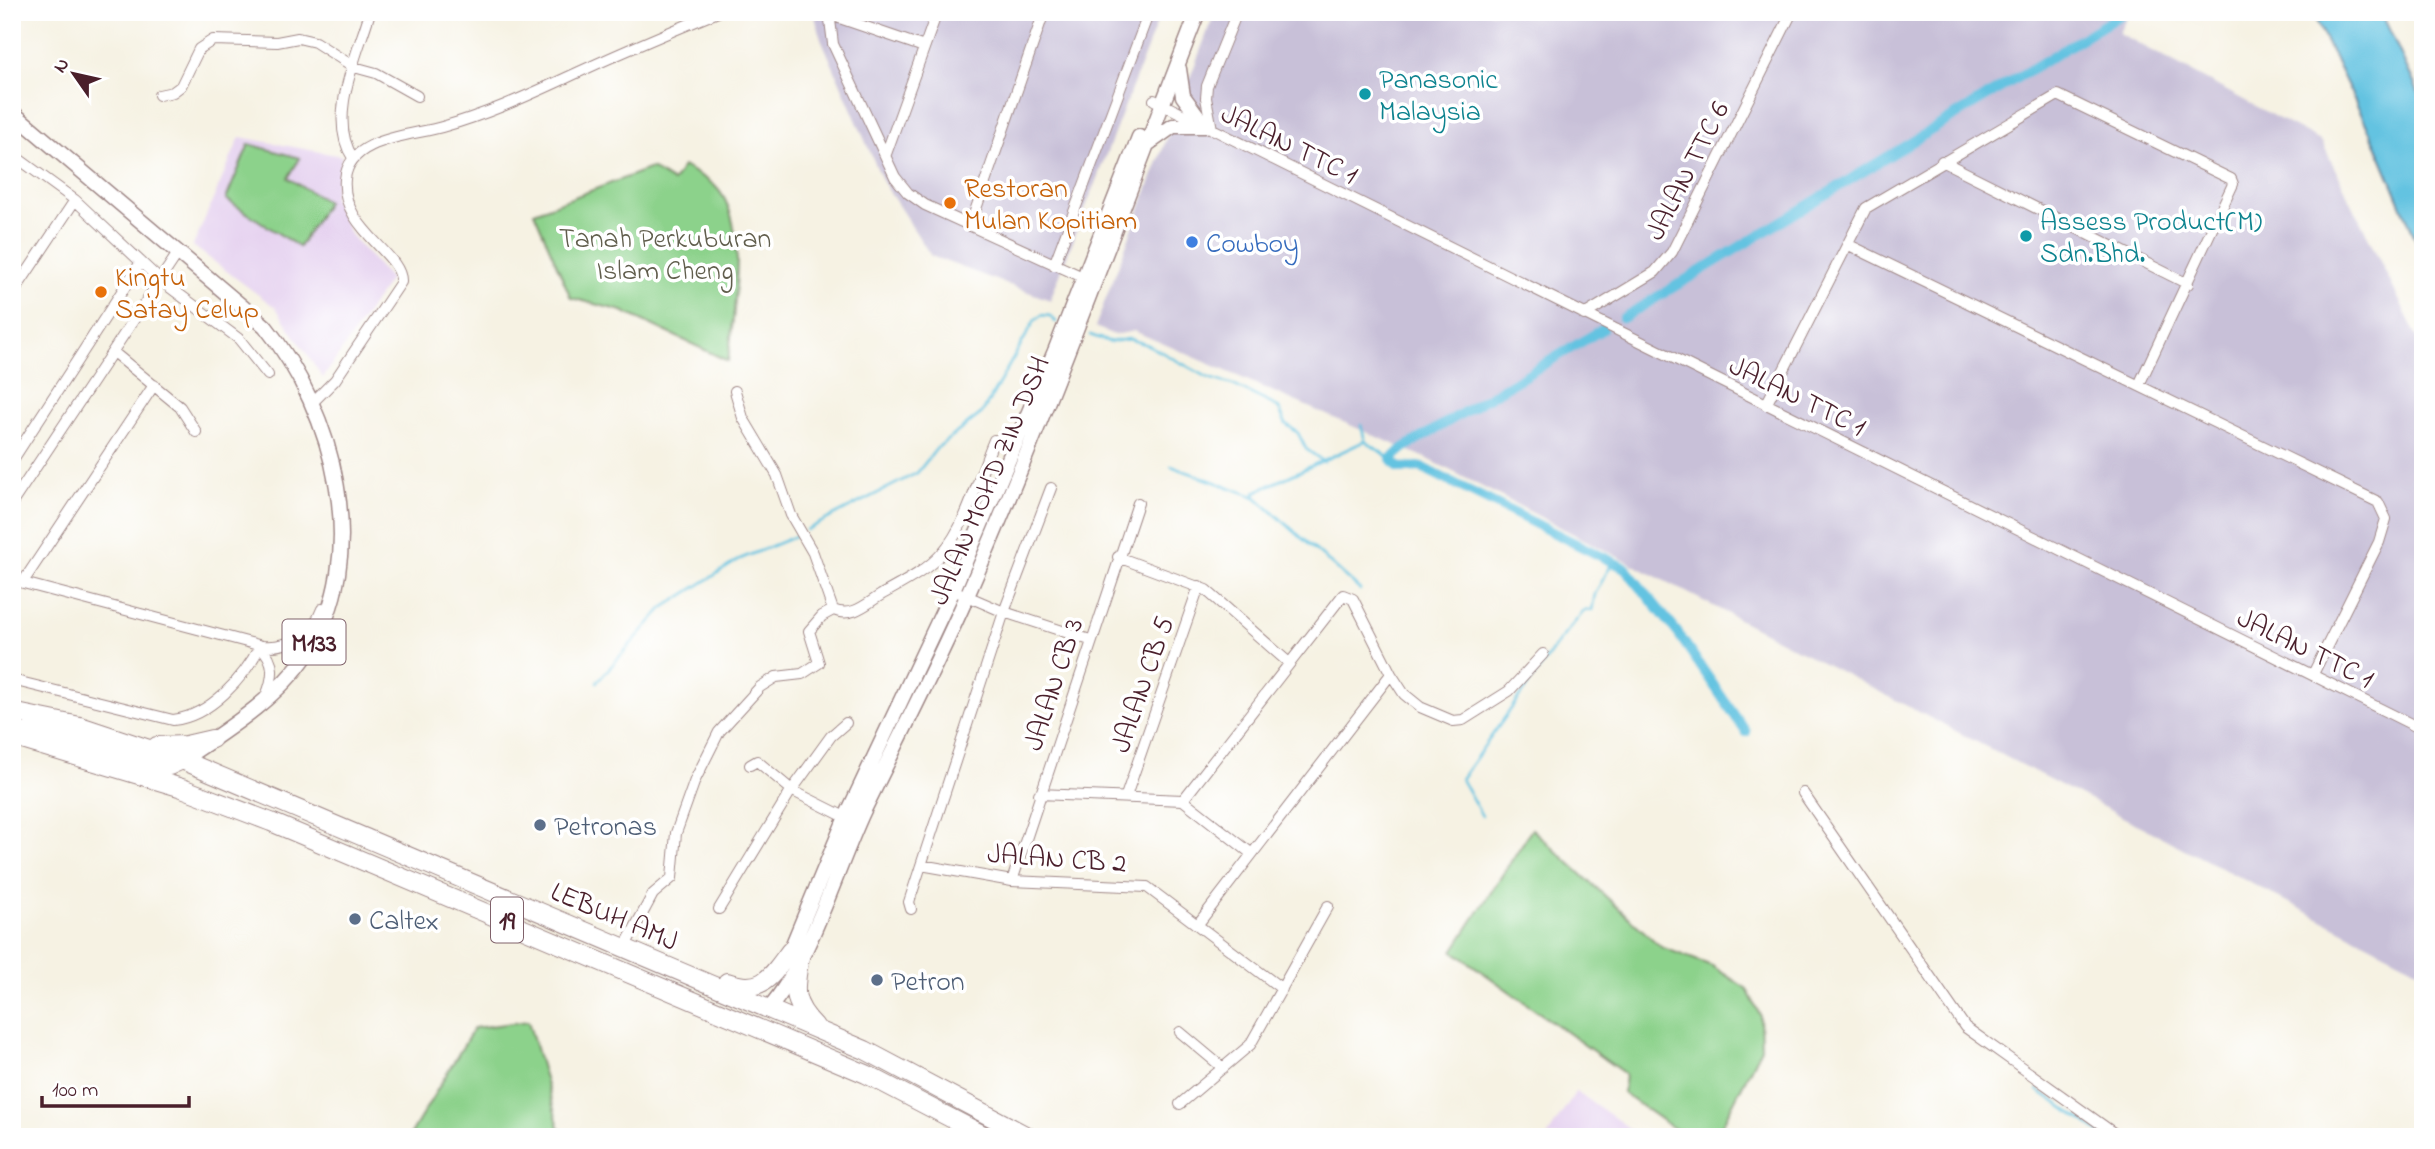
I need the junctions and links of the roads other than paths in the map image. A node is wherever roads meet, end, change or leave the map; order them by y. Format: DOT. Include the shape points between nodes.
graph roads {
  1 [pos="718,12"];
  2 [pos="937,12"];
  3 [pos="1044,12"];
  4 [pos="1149,12"];
  5 [pos="1188,12"];
  6 [pos="1198,12"];
  7 [pos="1237,12"];
  8 [pos="1792,12"];
  9 [pos="373,13"];
  10 [pos="828,13"];
  11 [pos="924,47"];
  12 [pos="1179,61"];
  13 [pos="354,67"];
  14 [pos="159,95"];
  15 [pos="417,96"];
  16 [pos="1158,102"];
  17 [pos="12,112"];
  18 [pos="1208,128"];
  19 [pos="1145,146"];
  20 [pos="886,153"];
  21 [pos="16,157"];
  22 [pos="353,158"];
  23 [pos="1942,161"];
  24 [pos="12,170"];
  25 [pos="75,200"];
  26 [pos="970,226"];
  27 [pos="1849,245"];
  28 [pos="178,253"];
  29 [pos="141,262"];
  30 [pos="1054,265"];
  31 [pos="160,280"];
  32 [pos="1090,280"];
  33 [pos="2188,284"];
  34 [pos="14,289"];
  35 [pos="1584,315"];
  36 [pos="113,352"];
  37 [pos="268,375"];
  38 [pos="154,385"];
  39 [pos="2139,385"];
  40 [pos="735,391"];
  41 [pos="312,403"];
  42 [pos="1766,405"];
  43 [pos="196,432"];
  44 [pos="994,440"];
  45 [pos="12,461"];
  46 [pos="1051,488"];
  47 [pos="12,503"];
  48 [pos="1138,503"];
  49 [pos="1118,557"];
  50 [pos="339,572"];
  51 [pos="17,581"];
  52 [pos="1199,586"];
  53 [pos="953,590"];
  54 [pos="967,598"];
  55 [pos="833,610"];
  56 [pos="1004,612"];
  57 [pos="1090,640"];
  58 [pos="260,646"];
  59 [pos="1543,654"];
  60 [pos="1289,663"];
  61 [pos="1391,674"];
  62 [pos="2313,674"];
  63 [pos="12,680"];
  64 [pos="265,697"];
  65 [pos="12,712"];
  66 [pos="846,723"];
  67 [pos="12,727"];
  68 [pos="2423,730"];
  69 [pos="12,737"];
  70 [pos="116,737"];
  71 [pos="212,739"];
  72 [pos="182,760"];
  73 [pos="750,765"];
  74 [pos="217,774"];
  75 [pos="793,791"];
  76 [pos="1803,793"];
  77 [pos="1039,794"];
  78 [pos="1126,796"];
  79 [pos="1183,800"];
  80 [pos="219,801"];
  81 [pos="852,820"];
  82 [pos="1252,854"];
  83 [pos="921,866"];
  84 [pos="1012,881"];
  85 [pos="1328,906"];
  86 [pos="719,909"];
  87 [pos="911,909"];
  88 [pos="1198,924"];
  89 [pos="624,948"];
  90 [pos="795,954"];
  91 [pos="679,971"];
  92 [pos="1282,989"];
  93 [pos="685,998"];
  94 [pos="769,1008"];
  95 [pos="820,1031"];
  96 [pos="1180,1032"];
  97 [pos="1223,1068"];
  98 [pos="918,1100"];
  99 [pos="1180,1104"];
  100 [pos="987,1137"];
  101 [pos="1029,1137"];
  102 [pos="2119,1137"];
  1 -- 22 [label="street" via="504,108 396,137"];
  2 -- 11 [label="street"];
  3 -- 26 [label="street"];
  4 -- 30 [label="street"];
  5 -- 16 [label="main road, JALAN MOHD ZIN DSH"];
  6 -- 12 [label="main road, JALAN MOHD ZIN DSH"];
  7 -- 18 [label="street" via="1207,86"];
  8 -- 35 [label="street, JALAN TTC 6" via="1672,252 1655,272"];
  9 -- 13 [label="street"];
  10 -- 11 [label="street"];
  10 -- 20 [label="street" via="833,44"];
  11 -- 20 [label="street"];
  12 -- 16 [label="main road, JALAN MOHD ZIN DSH"];
  12 -- 18 [label="main road" via="1183,96"];
  13 -- 14 [label="street" via="315,42 298,38 278,42 213,40 199,49 181,86"];
  13 -- 15 [label="street" via="376,73"];
  13 -- 22 [label="street" via="346,95 343,137"];
  16 -- 18 [label="street, JALAN TTC 1"];
  16 -- 19 [label="main road, JALAN MOHD ZIN DSH"];
  16 -- 32 [label="main road, JALAN MOHD ZIN DSH"];
  17 -- 28 [label="main road, M133"];
  18 -- 19 [label="main road" via="1173,126"];
  18 -- 35 [label="street, JALAN TTC 1"];
  19 -- 32 [label="main road, JALAN MOHD ZIN DSH"];
  20 -- 26 [label="street" via="895,177 908,193"];
  21 -- 24 [label="street"];
  21 -- 25 [label="street"];
  22 -- 41 [label="street" via="345,177 351,210 365,233 396,264 401,282 335,380"];
  23 -- 27 [label="street" via="1866,208"];
  23 -- 33 [label="street"];
  23 -- 33 [label="street" via="2058,95 2231,179 2232,190"];
  25 -- 29 [label="street"];
  25 -- 34 [label="street"];
  26 -- 30 [label="street"];
  27 -- 39 [label="street"];
  27 -- 42 [label="street"];
  28 -- 31 [label="street"];
  28 -- 41 [label="main road, M133" via="265,326"];
  29 -- 31 [label="street"];
  29 -- 45 [label="street"];
  30 -- 32 [label="street"];
  31 -- 36 [label="street"];
  31 -- 37 [label="street" via="239,339"];
  32 -- 53 [label="main road, JALAN MOHD ZIN DSH"];
  32 -- 54 [label="main road, JALAN MOHD ZIN DSH"];
  33 -- 39 [label="street"];
  35 -- 42 [label="street, JALAN TTC 1"];
  36 -- 38 [label="street"];
  36 -- 47 [label="street"];
  38 -- 43 [label="street" via="186,414"];
  38 -- 51 [label="street"];
  39 -- 62 [label="street" via="2378,502 2386,520 2379,542"];
  40 -- 55 [label="street" via="743,418 777,475 791,515 813,553"];
  41 -- 50 [label="main road, M133" via="337,498"];
  42 -- 62 [label="street, JALAN TTC 1"];
  44 -- 55 [label="street" via="962,521 943,553 859,609 848,614"];
  46 -- 56 [label="street"];
  48 -- 49 [label="street, JALAN CB 3"];
  49 -- 52 [label="street"];
  49 -- 57 [label="street, JALAN CB 3"];
  50 -- 58 [label="street" via="321,614 307,632 282,646"];
  50 -- 64 [label="main road, M133" via="315,642"];
  51 -- 58 [label="street"];
  52 -- 60 [label="street"];
  52 -- 78 [label="street, JALAN CB 5"];
  53 -- 54 [label="street"];
  53 -- 81 [label="main road, JALAN MOHD ZIN DSH"];
  54 -- 56 [label="street"];
  54 -- 81 [label="main road, JALAN MOHD ZIN DSH"];
  55 -- 89 [label="street" via="809,631 819,663 802,674 776,677 760,687 719,732 676,833 672,878 653,894"];
  56 -- 57 [label="street"];
  56 -- 83 [label="street"];
  57 -- 77 [label="street, JALAN CB 3"];
  58 -- 63 [label="street" via="245,671 203,710 185,719 173,720"];
  58 -- 64 [label="street" via="272,663"];
  59 -- 61 [label="street" via="1509,691 1458,722 1420,707"];
  60 -- 61 [label="street" via="1343,595 1353,598"];
  60 -- 79 [label="street"];
  61 -- 82 [label="street"];
  62 -- 68 [label="street, JALAN TTC 1"];
  64 -- 71 [label="main road, M133"];
  65 -- 70 [label="highway, LEBUH AMJ / 19"];
  66 -- 75 [label="street" via="831,736"];
  67 -- 72 [label="highway" via="103,748 155,766"];
  69 -- 80 [label="highway, LEBUH AMJ / 19"];
  70 -- 71 [label="highway" via="160,746"];
  70 -- 72 [label="highway, LEBUH AMJ / 19"];
  71 -- 72 [label="main road, M133"];
  71 -- 74 [label="highway" via="205,753 207,764"];
  72 -- 74 [label="highway, LEBUH AMJ / 19"];
  72 -- 80 [label="highway" via="197,784"];
  73 -- 75 [label="street" via="757,761"];
  74 -- 89 [label="highway, LEBUH AMJ / 19"];
  75 -- 81 [label="street"];
  75 -- 86 [label="street"];
  76 -- 102 [label="street" via="1965,1027"];
  77 -- 78 [label="street"];
  77 -- 84 [label="street, JALAN CB 3"];
  78 -- 79 [label="street"];
  79 -- 82 [label="street"];
  80 -- 93 [label="highway, LEBUH AMJ / 19"];
  81 -- 90 [label="main road, JALAN MOHD ZIN DSH"];
  82 -- 88 [label="street"];
  83 -- 84 [label="street, JALAN CB 2"];
  83 -- 87 [label="street" via="909,902"];
  84 -- 88 [label="street, JALAN CB 2" via="1147,887"];
  85 -- 92 [label="street"];
  88 -- 92 [label="street, JALAN CB 2"];
  89 -- 91 [label="highway, LEBUH AMJ / 19"];
  90 -- 91 [label="highway" via="766,980 749,987"];
  90 -- 94 [label="main road, JALAN MOHD ZIN DSH"];
  90 -- 95 [label="highway" via="796,999"];
  91 -- 94 [label="highway, LEBUH AMJ / 19"];
  92 -- 97 [label="street" via="1250,1045"];
  93 -- 94 [label="highway" via="706,1000 747,1015"];
  93 -- 98 [label="highway, LEBUH AMJ / 19"];
  94 -- 95 [label="highway, LEBUH AMJ / 19"];
  94 -- 98 [label="highway" via="774,1022 786,1032 880,1073 909,1088"];
  95 -- 101 [label="highway, LEBUH AMJ / 19" via="943,1089"];
  96 -- 97 [label="street"];
  97 -- 99 [label="street"];
  98 -- 100 [label="highway, LEBUH AMJ / 19"];
}
